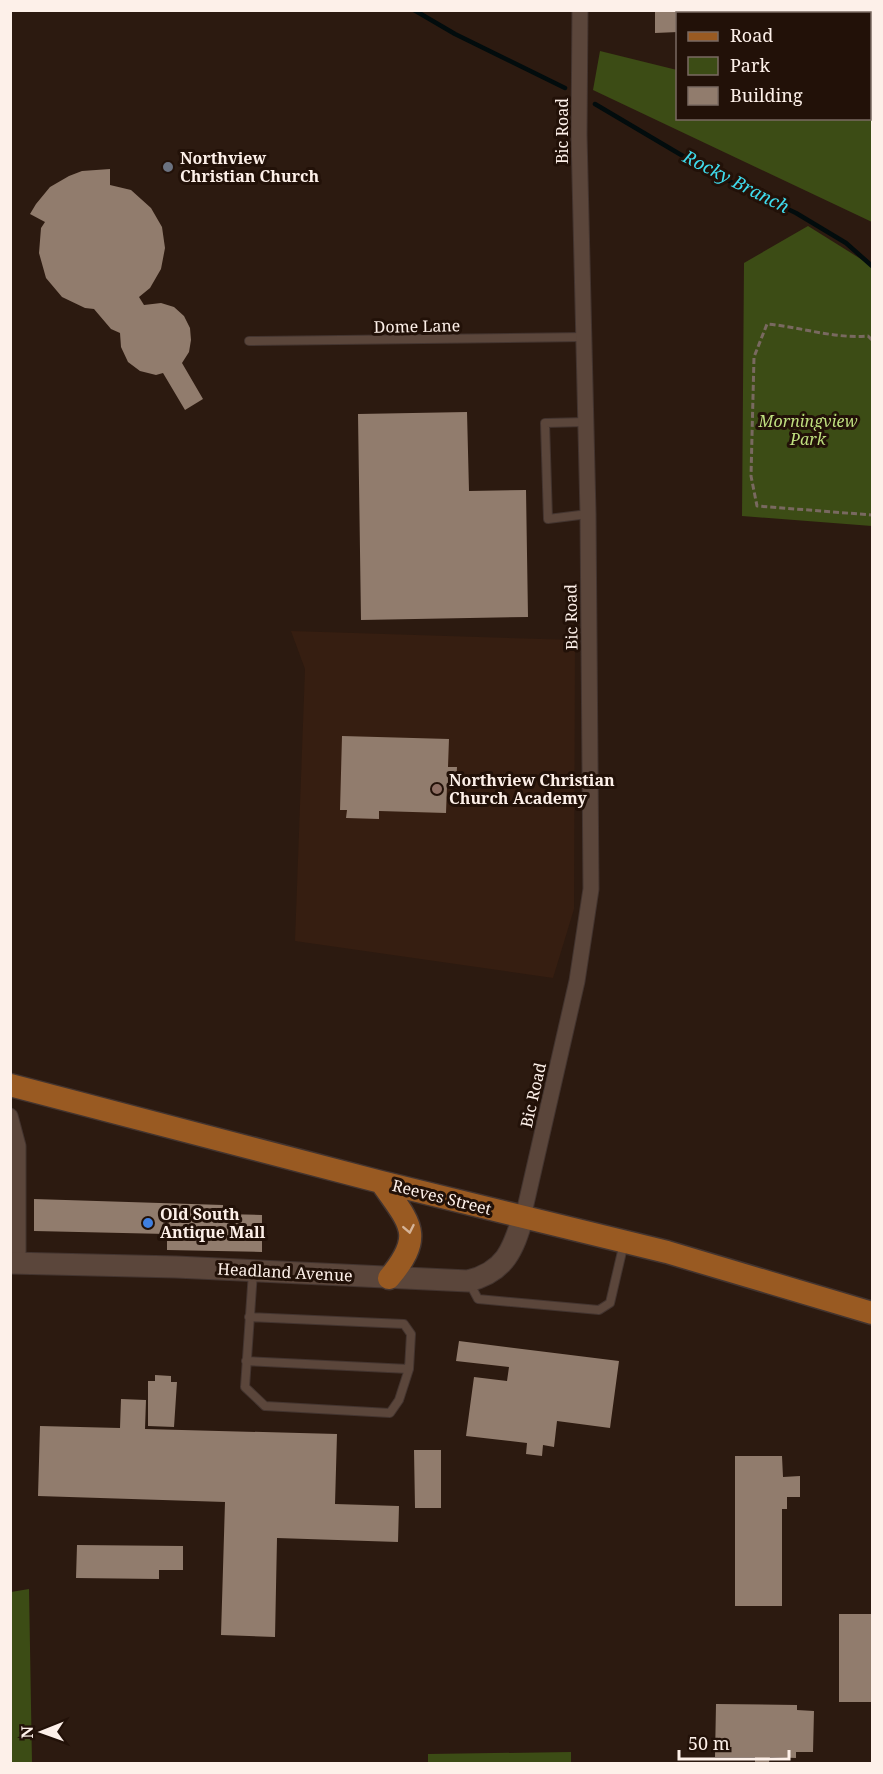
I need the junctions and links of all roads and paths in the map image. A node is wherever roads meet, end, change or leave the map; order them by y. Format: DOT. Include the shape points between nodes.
graph roads {
  1 [pos="580,10"];
  2 [pos="585,337"];
  3 [pos="873,340"];
  4 [pos="249,341"];
  5 [pos="586,422"];
  6 [pos="588,514"];
  7 [pos="873,515"];
  8 [pos="10,1085"];
  9 [pos="10,1116"];
  10 [pos="381,1182"];
  11 [pos="523,1217"];
  12 [pos="624,1241"];
  13 [pos="14,1263"];
  14 [pos="253,1271"];
  15 [pos="388,1278"];
  16 [pos="468,1281"];
  17 [pos="873,1313"];
  18 [pos="249,1317"];
  19 [pos="246,1361"];
  20 [pos="409,1369"];
  1 -- 2 [label="street, Bic Road"];
  2 -- 4 [label="lane, Dome Lane"];
  2 -- 5 [label="street, Bic Road"];
  3 -- 7 [label="path" via="868,336 845,338 767,324 754,357 751,476 757,506"];
  5 -- 6 [label="street, Bic Road"];
  5 -- 6 [label="lane" via="545,423 548,519"];
  6 -- 11 [label="street, Bic Road" via="591,889 578,981"];
  8 -- 10 [label="main road, Reeves Street"];
  9 -- 13 [label="street" via="18,1146"];
  10 -- 11 [label="main road, Reeves Street"];
  10 -- 15 [label="main road, one-way" via="411,1231 408,1252"];
  11 -- 12 [label="main road, Reeves Street"];
  11 -- 16 [label="main road, Headland Avenue" via="514,1248 505,1260 489,1273"];
  12 -- 16 [label="lane" via="613,1297 599,1310 478,1299"];
  12 -- 17 [label="main road, Reeves Street"];
  13 -- 14 [label="main road, Headland Avenue"];
  14 -- 15 [label="main road, Headland Avenue"];
  14 -- 18 [label="lane"];
  15 -- 16 [label="main road, Headland Avenue"];
  18 -- 19 [label="lane"];
  18 -- 20 [label="lane" via="404,1324 411,1334"];
  19 -- 20 [label="lane"];
  19 -- 20 [label="lane" via="245,1387 265,1406 390,1413 399,1400"];
}
